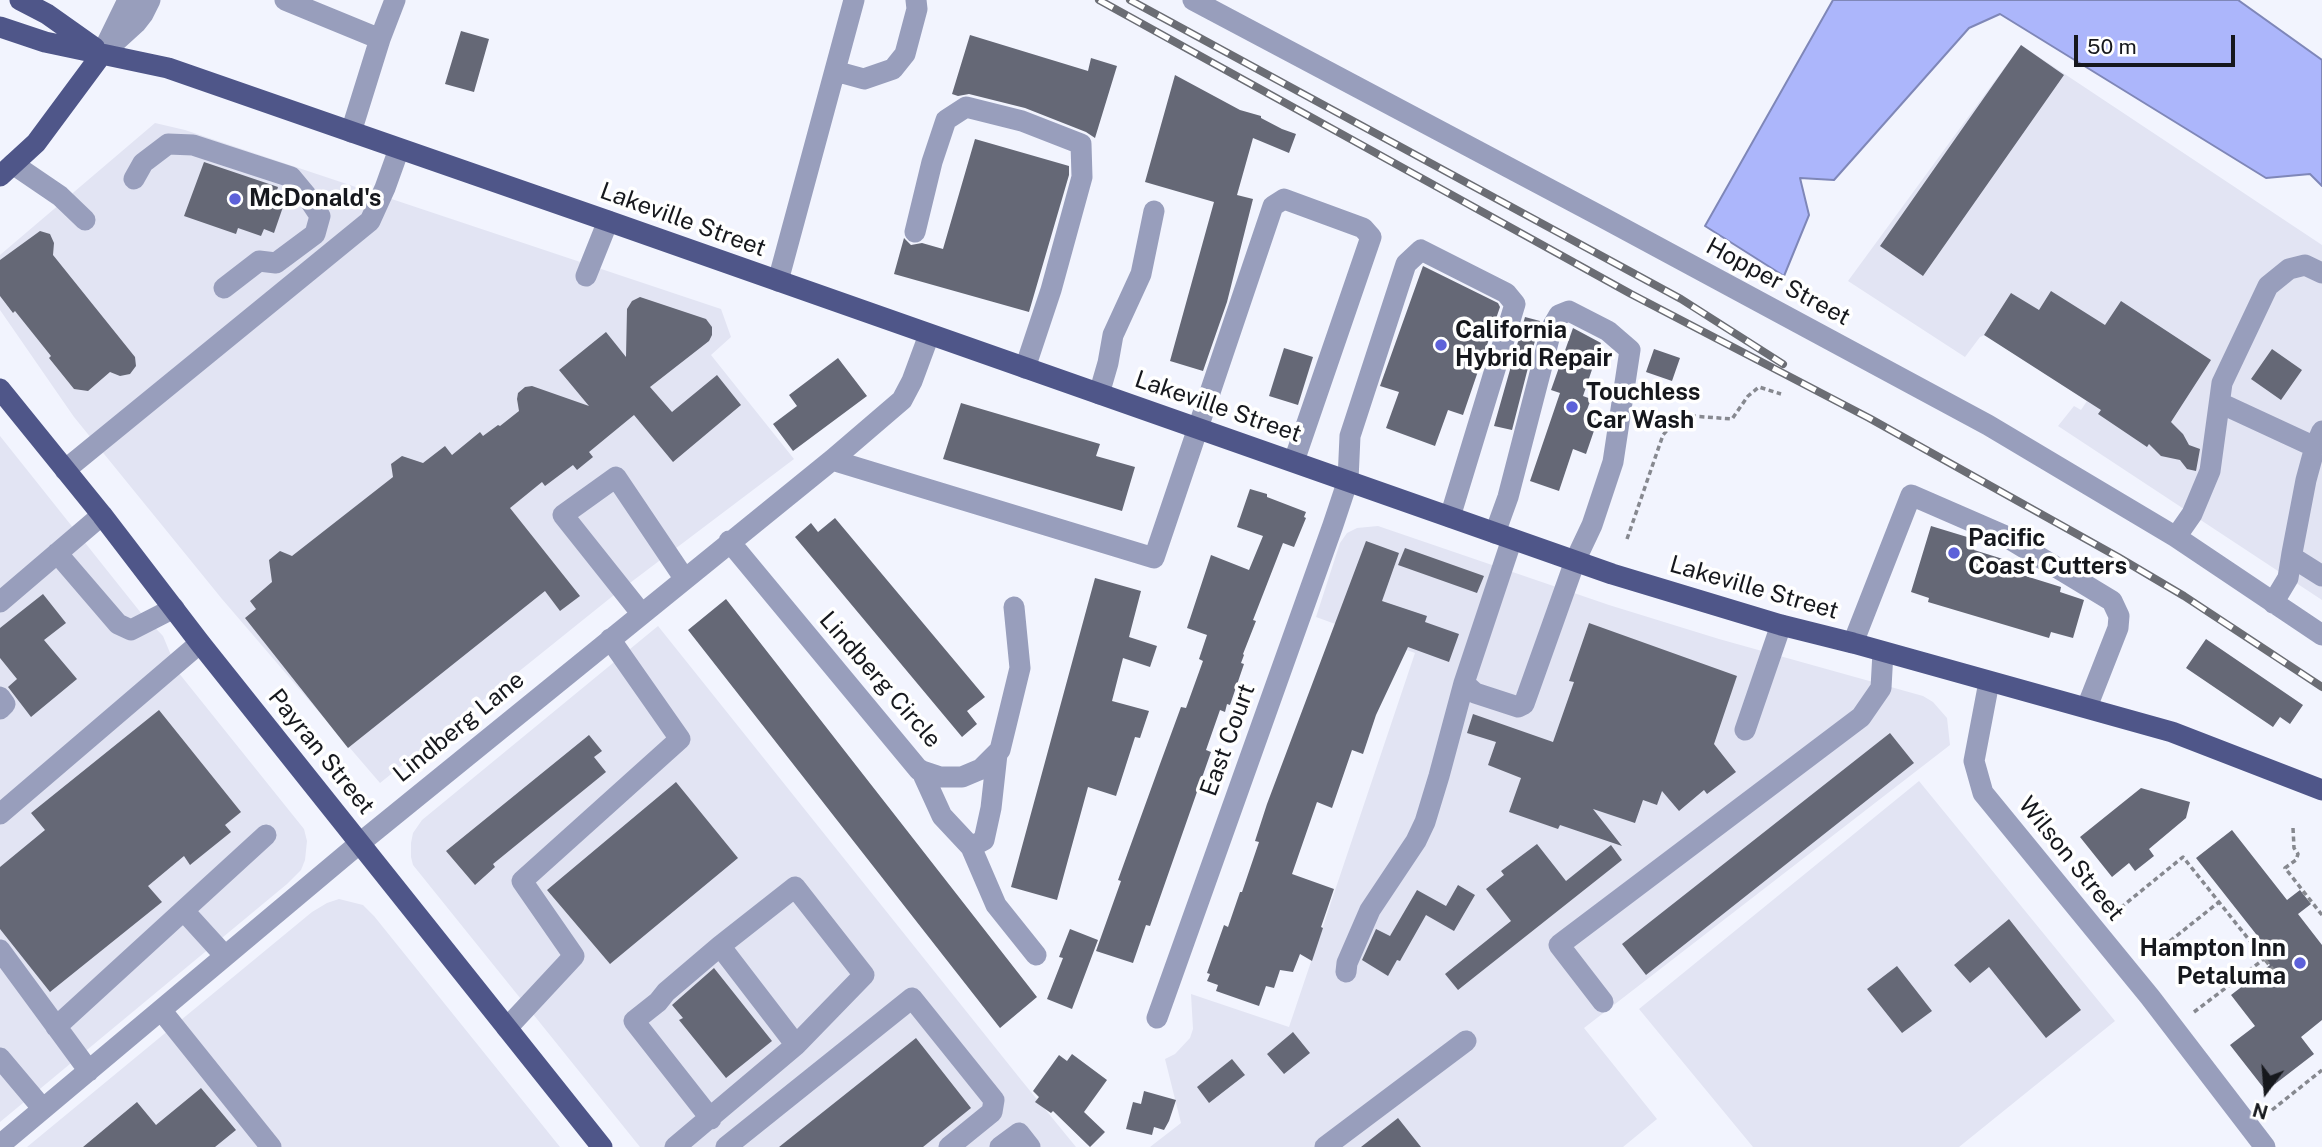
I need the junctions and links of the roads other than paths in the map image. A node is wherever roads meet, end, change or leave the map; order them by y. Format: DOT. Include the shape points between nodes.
graph roads {
  1 [pos="20,0"];
  2 [pos="128,0"];
  3 [pos="150,0"];
  4 [pos="285,0"];
  5 [pos="395,0"];
  6 [pos="854,0"];
  7 [pos="916,0"];
  8 [pos="1193,0"];
  9 [pos="0,27"];
  10 [pos="380,39"];
  11 [pos="103,54"];
  12 [pos="835,71"];
  13 [pos="351,132"];
  14 [pos="399,149"];
  15 [pos="6,170"];
  16 [pos="134,179"];
  17 [pos="1154,211"];
  18 [pos="85,220"];
  19 [pos="608,221"];
  20 [pos="915,232"];
  21 [pos="2322,273"];
  22 [pos="586,276"];
  23 [pos="778,281"];
  24 [pos="224,288"];
  25 [pos="929,335"];
  26 [pos="1025,368"];
  27 [pos="0,389"];
  28 [pos="1099,394"];
  29 [pos="2220,403"];
  30 [pos="1197,428"];
  31 [pos="2318,439"];
  32 [pos="832,460"];
  33 [pos="1294,461"];
  34 [pos="65,470"];
  35 [pos="1348,480"];
  36 [pos="102,515"];
  37 [pos="1450,517"];
  38 [pos="1504,536"];
  39 [pos="2176,537"];
  40 [pos="729,541"];
  41 [pos="57,553"];
  42 [pos="2292,553"];
  43 [pos="1575,561"];
  44 [pos="2322,576"];
  45 [pos="684,578"];
  46 [pos="0,602"];
  47 [pos="2273,603"];
  48 [pos="1014,607"];
  49 [pos="174,608"];
  50 [pos="641,613"];
  51 [pos="1781,625"];
  52 [pos="2322,635"];
  53 [pos="610,639"];
  54 [pos="200,643"];
  55 [pos="1853,643"];
  56 [pos="1883,652"];
  57 [pos="1989,682"];
  58 [pos="1464,683"];
  59 [pos="0,697"];
  60 [pos="2087,707"];
  61 [pos="0,709"];
  62 [pos="1745,730"];
  63 [pos="997,754"];
  64 [pos="920,770"];
  65 [pos="2322,790"];
  66 [pos="0,814"];
  67 [pos="267,835"];
  68 [pos="359,843"];
  69 [pos="971,847"];
  70 [pos="184,911"];
  71 [pos="720,946"];
  72 [pos="0,950"];
  73 [pos="1036,955"];
  74 [pos="225,956"];
  75 [pos="1346,972"];
  76 [pos="1603,1002"];
  77 [pos="161,1010"];
  78 [pos="1157,1018"];
  79 [pos="56,1027"];
  80 [pos="507,1028"];
  81 [pos="1466,1041"];
  82 [pos="796,1045"];
  83 [pos="0,1058"];
  84 [pos="89,1071"];
  85 [pos="43,1109"];
  86 [pos="711,1119"];
  87 [pos="0,1145"];
  88 [pos="271,1147"];
  89 [pos="602,1147"];
  90 [pos="676,1147"];
  91 [pos="726,1147"];
  92 [pos="949,1147"];
  93 [pos="1000,1147"];
  94 [pos="1030,1147"];
  95 [pos="1325,1147"];
  96 [pos="2265,1147"];
  1 -- 11 [label="main road, Lakeville Street"];
  2 -- 11 [label="street"];
  3 -- 11 [label="street" via="144,15"];
  4 -- 10 [label="street"];
  5 -- 10 [label="street"];
  6 -- 12 [label="street"];
  7 -- 12 [label="street" via="905,54 893,69 864,79"];
  8 -- 39 [label="street, Hopper Street" via="1988,425"];
  9 -- 11 [label="main road, Lakeville Street"];
  10 -- 13 [label="street"];
  11 -- 13 [label="main road, Lakeville Street" via="168,68"];
  11 -- 15 [label="main road" via="36,143"];
  12 -- 23 [label="street"];
  13 -- 14 [label="main road, Lakeville Street"];
  14 -- 19 [label="main road, Lakeville Street"];
  14 -- 34 [label="street" via="370,221"];
  15 -- 18 [label="street" via="60,196"];
  16 -- 24 [label="street" via="142,163 168,144 193,145 291,177 306,195 320,216 315,234 276,263 259,261"];
  17 -- 28 [label="street" via="1141,274 1113,335"];
  19 -- 22 [label="street"];
  19 -- 23 [label="main road, Lakeville Street"];
  20 -- 26 [label="street" via="946,120 967,107 1022,121 1080,144 1082,177"];
  21 -- 29 [label="street" via="2305,265 2290,269 2268,286 2222,383"];
  23 -- 25 [label="main road, Lakeville Street"];
  25 -- 26 [label="main road, Lakeville Street"];
  25 -- 32 [label="street, Lindberg Lane" via="902,400"];
  26 -- 28 [label="main road, Lakeville Street"];
  27 -- 34 [label="main road, Payran Street"];
  28 -- 30 [label="main road, Lakeville Street"];
  29 -- 31 [label="street"];
  29 -- 39 [label="street" via="2210,471 2192,514"];
  30 -- 32 [label="street" via="1154,558"];
  30 -- 33 [label="main road, Lakeville Street"];
  30 -- 33 [label="street" via="1273,206 1284,199 1363,228 1371,237"];
  31 -- 42 [label="street"];
  32 -- 40 [label="street, Lindberg Lane"];
  33 -- 35 [label="main road, Lakeville Street"];
  34 -- 36 [label="main road, Payran Street"];
  35 -- 37 [label="main road, Lakeville Street"];
  35 -- 37 [label="street, East Court" via="1354,423 1406,264 1421,250 1506,293 1514,304"];
  35 -- 78 [label="street, East Court"];
  36 -- 41 [label="street"];
  36 -- 49 [label="main road, Payran Street"];
  37 -- 38 [label="main road, Lakeville Street"];
  38 -- 43 [label="main road, Lakeville Street"];
  38 -- 43 [label="street" via="1508,497 1552,327 1559,315 1569,311 1608,331 1630,350 1613,462"];
  38 -- 58 [label="street"];
  39 -- 47 [label="street, Hopper Street"];
  40 -- 45 [label="street, Lindberg Lane"];
  40 -- 64 [label="street, Lindberg Circle"];
  41 -- 46 [label="street"];
  41 -- 49 [label="street" via="118,624 131,630"];
  42 -- 44 [label="street"];
  42 -- 47 [label="street" via="2288,578"];
  43 -- 51 [label="main road, Lakeville Street"];
  43 -- 58 [label="street" via="1524,704 1518,707 1475,693"];
  45 -- 50 [label="street, Lindberg Lane"];
  45 -- 50 [label="street" via="616,477 563,515"];
  47 -- 52 [label="street, Hopper Street"];
  48 -- 63 [label="street" via="1020,668"];
  49 -- 54 [label="main road, Payran Street"];
  50 -- 53 [label="street, Lindberg Lane"];
  51 -- 55 [label="main road, Lakeville Street"];
  51 -- 62 [label="street"];
  53 -- 68 [label="street, Lindberg Lane"];
  53 -- 80 [label="street" via="680,739 522,881 574,956"];
  54 -- 66 [label="street"];
  54 -- 68 [label="main road, Payran Street"];
  55 -- 56 [label="main road, Lakeville Street"];
  55 -- 60 [label="street" via="1910,495 2003,536 2112,601 2119,616 2118,628"];
  56 -- 57 [label="main road, Lakeville Street"];
  56 -- 76 [label="street" via="1881,688 1861,716 1559,945"];
  57 -- 60 [label="main road, Lakeville Street"];
  57 -- 96 [label="street, Wilson Street" via="1973,761 1983,793 2150,997"];
  58 -- 75 [label="street" via="1425,822 1370,910"];
  59 -- 61 [label="street" via="5,705"];
  60 -- 65 [label="main road, Lakeville Street" via="2172,732"];
  63 -- 64 [label="street, Lindberg Circle" via="981,769 962,777 940,777"];
  63 -- 69 [label="street" via="984,840"];
  64 -- 69 [label="street" via="942,816"];
  67 -- 70 [label="street"];
  68 -- 74 [label="street, Lindberg Lane"];
  68 -- 80 [label="main road, Payran Street"];
  69 -- 73 [label="street" via="996,905"];
  70 -- 74 [label="street"];
  70 -- 79 [label="street"];
  71 -- 82 [label="street"];
  71 -- 82 [label="street" via="795,887 864,975"];
  71 -- 86 [label="street" via="634,1021"];
  72 -- 79 [label="street"];
  74 -- 77 [label="street, Lindberg Lane"];
  77 -- 84 [label="street, Lindberg Lane"];
  77 -- 88 [label="street"];
  79 -- 84 [label="street"];
  80 -- 89 [label="main road, Payran Street"];
  81 -- 95 [label="street"];
  82 -- 86 [label="street"];
  83 -- 85 [label="street"];
  84 -- 85 [label="street, Lindberg Lane"];
  85 -- 87 [label="street, Lindberg Lane"];
  86 -- 90 [label="street"];
  91 -- 92 [label="street" via="912,998 994,1100 992,1112"];
  93 -- 94 [label="street" via="1018,1133"];
}
